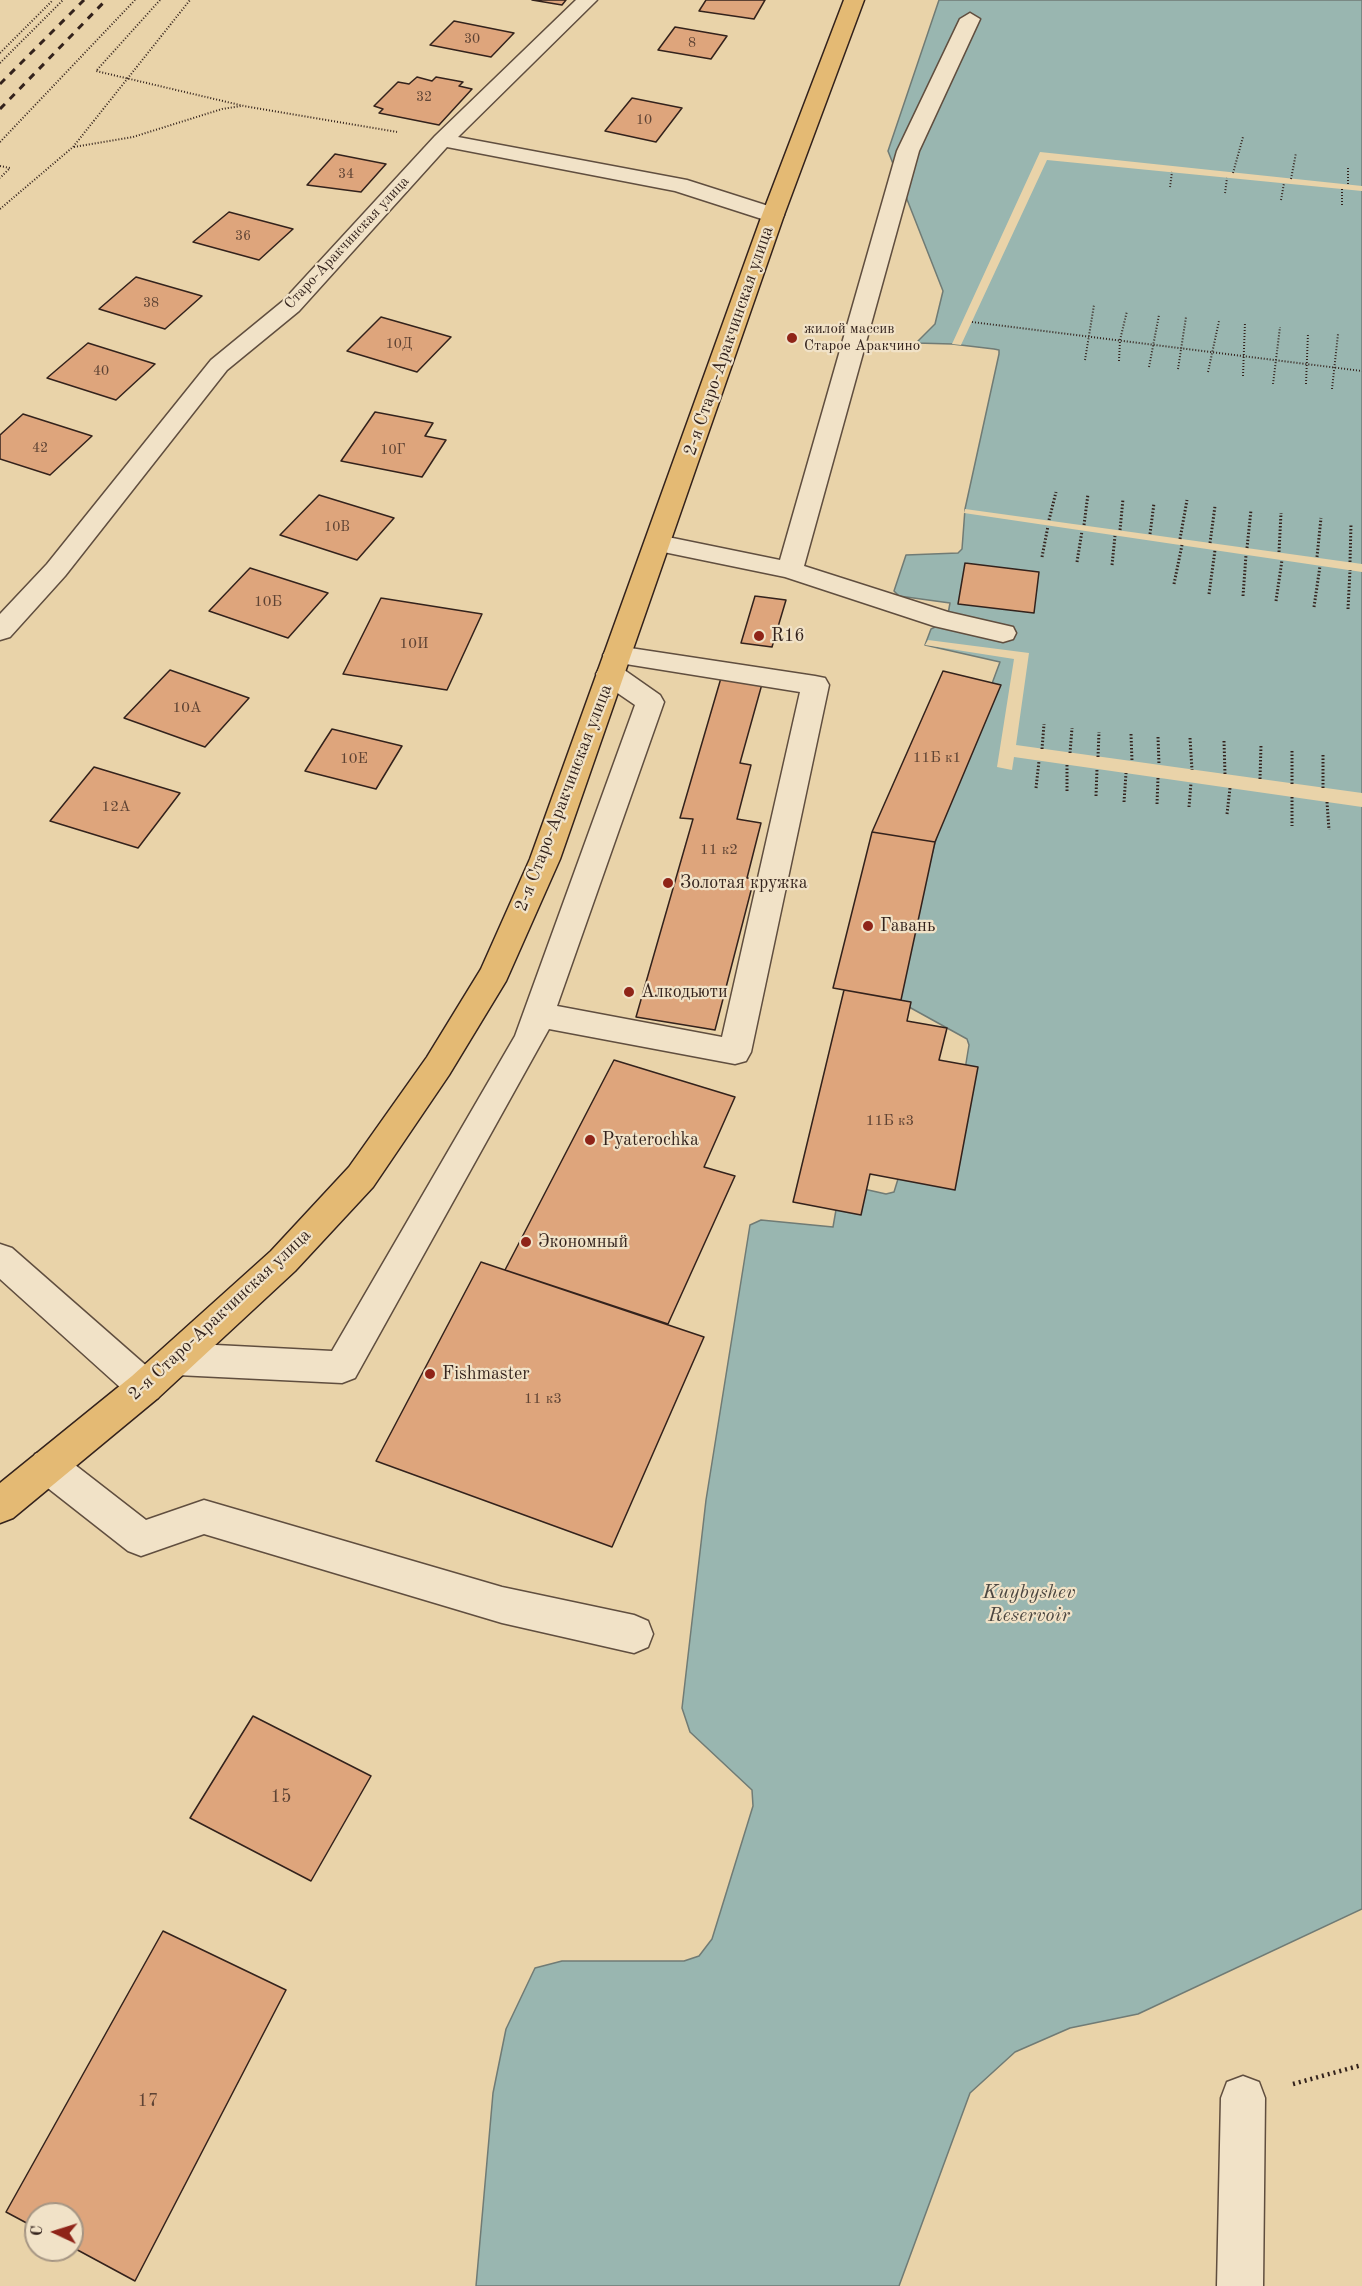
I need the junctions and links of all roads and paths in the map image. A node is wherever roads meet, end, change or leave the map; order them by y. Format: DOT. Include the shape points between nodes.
graph roads {
  1 [pos="53,0"];
  2 [pos="63,0"];
  3 [pos="135,0"];
  4 [pos="160,0"];
  5 [pos="190,0"];
  6 [pos="587,0"];
  7 [pos="854,0"];
  8 [pos="970,19"];
  9 [pos="0,53"];
  10 [pos="0,63"];
  11 [pos="127,78"];
  12 [pos="244,106"];
  13 [pos="1243,137"];
  14 [pos="442,140"];
  15 [pos="0,142"];
  16 [pos="73,147"];
  17 [pos="1296,153"];
  18 [pos="0,166"];
  19 [pos="1347,168"];
  20 [pos="1172,172"];
  21 [pos="1233,172"];
  22 [pos="1227,177"];
  23 [pos="0,178"];
  24 [pos="1291,179"];
  25 [pos="1284,183"];
  26 [pos="1348,185"];
  27 [pos="1170,187"];
  28 [pos="1342,189"];
  29 [pos="1225,193"];
  30 [pos="1281,200"];
  31 [pos="1342,206"];
  32 [pos="0,209"];
  33 [pos="773,215"];
  34 [pos="1094,305"];
  35 [pos="1126,311"];
  36 [pos="1159,315"];
  37 [pos="1186,317"];
  38 [pos="1219,321"];
  39 [pos="972,322"];
  40 [pos="1245,322"];
  41 [pos="1280,327"];
  42 [pos="1308,333"];
  43 [pos="1338,334"];
  44 [pos="1090,336"];
  45 [pos="1120,340"];
  46 [pos="1152,344"];
  47 [pos="1179,347"];
  48 [pos="1211,351"];
  49 [pos="1243,355"];
  50 [pos="1274,359"];
  51 [pos="1085,360"];
  52 [pos="1119,361"];
  53 [pos="1305,363"];
  54 [pos="1149,367"];
  55 [pos="1334,367"];
  56 [pos="1178,369"];
  57 [pos="1362,371"];
  58 [pos="1208,372"];
  59 [pos="1243,376"];
  60 [pos="1273,384"];
  61 [pos="1306,384"];
  62 [pos="1332,389"];
  63 [pos="1056,492"];
  64 [pos="1088,494"];
  65 [pos="1123,499"];
  66 [pos="1187,500"];
  67 [pos="1154,503"];
  68 [pos="1215,506"];
  69 [pos="1251,510"];
  70 [pos="1281,513"];
  71 [pos="1321,518"];
  72 [pos="1049,520"];
  73 [pos="1351,524"];
  74 [pos="1084,525"];
  75 [pos="1048,526"];
  76 [pos="1120,530"];
  77 [pos="1082,531"];
  78 [pos="1150,534"];
  79 [pos="1115,536"];
  80 [pos="1180,539"];
  81 [pos="658,543"];
  82 [pos="1210,543"];
  83 [pos="1182,545"];
  84 [pos="1247,548"];
  85 [pos="1215,550"];
  86 [pos="1280,552"];
  87 [pos="1246,555"];
  88 [pos="1042,556"];
  89 [pos="1317,557"];
  90 [pos="1282,560"];
  91 [pos="1077,562"];
  92 [pos="1350,562"];
  93 [pos="1112,565"];
  94 [pos="1320,566"];
  95 [pos="790,570"];
  96 [pos="1350,570"];
  97 [pos="1174,584"];
  98 [pos="1209,594"];
  99 [pos="1243,596"];
  100 [pos="1276,602"];
  101 [pos="1314,607"];
  102 [pos="1348,609"];
  103 [pos="0,631"];
  104 [pos="1003,633"];
  105 [pos="614,665"];
  106 [pos="1044,724"];
  107 [pos="1072,728"];
  108 [pos="1099,732"];
  109 [pos="1131,734"];
  110 [pos="1158,737"];
  111 [pos="1190,738"];
  112 [pos="1224,741"];
  113 [pos="1261,745"];
  114 [pos="1042,749"];
  115 [pos="1292,752"];
  116 [pos="1070,753"];
  117 [pos="1323,755"];
  118 [pos="1098,757"];
  119 [pos="1040,761"];
  120 [pos="1131,761"];
  121 [pos="1067,765"];
  122 [pos="1159,765"];
  123 [pos="1097,769"];
  124 [pos="1192,770"];
  125 [pos="1126,773"];
  126 [pos="1225,774"];
  127 [pos="1158,778"];
  128 [pos="1260,779"];
  129 [pos="1191,783"];
  130 [pos="1292,784"];
  131 [pos="1036,788"];
  132 [pos="1230,788"];
  133 [pos="1323,788"];
  134 [pos="1067,793"];
  135 [pos="1096,796"];
  136 [pos="1292,797"];
  137 [pos="1124,802"];
  138 [pos="1327,802"];
  139 [pos="1157,804"];
  140 [pos="1189,807"];
  141 [pos="1227,814"];
  142 [pos="1292,826"];
  143 [pos="1329,830"];
  144 [pos="538,1015"];
  145 [pos="0,1258"];
  146 [pos="177,1359"];
  147 [pos="145,1387"];
  148 [pos="48,1466"];
  149 [pos="0,1506"];
  150 [pos="634,1634"];
  151 [pos="1362,2065"];
  152 [pos="1243,2098"];
  153 [pos="1240,2286"];
  1 -- 9 [label="path"];
  2 -- 10 [label="path"];
  3 -- 15 [label="path"];
  4 -- 11 [label="path" via="96,71"];
  5 -- 11 [label="path"];
  6 -- 14 [label="street, Старо-Аракчинская улица"];
  7 -- 33 [label="main road, 2-я Старо-Аракчинская улица"];
  8 -- 95 [label="street" via="908,151"];
  11 -- 12 [label="path"];
  11 -- 16 [label="path"];
  12 -- 14 [label="path"];
  12 -- 16 [label="path" via="222,109 133,137"];
  13 -- 21 [label="path"];
  14 -- 33 [label="street" via="679,185"];
  14 -- 103 [label="street, Старо-Аракчинская улица" via="291,306 219,365 56,570"];
  16 -- 32 [label="path"];
  17 -- 24 [label="path"];
  18 -- 23 [label="path" via="10,168"];
  19 -- 26 [label="path"];
  20 -- 27 [label="path"];
  22 -- 29 [label="path"];
  25 -- 30 [label="path"];
  28 -- 31 [label="path"];
  33 -- 81 [label="main road, 2-я Старо-Аракчинская улица"];
  34 -- 44 [label="path"];
  35 -- 45 [label="path"];
  36 -- 46 [label="path"];
  37 -- 47 [label="path"];
  38 -- 48 [label="path"];
  39 -- 44 [label="path"];
  40 -- 49 [label="path"];
  41 -- 50 [label="path"];
  42 -- 53 [label="path"];
  43 -- 55 [label="path"];
  44 -- 45 [label="path"];
  44 -- 51 [label="path"];
  45 -- 46 [label="path"];
  45 -- 52 [label="path"];
  46 -- 47 [label="path"];
  46 -- 54 [label="path"];
  47 -- 48 [label="path"];
  47 -- 56 [label="path"];
  48 -- 49 [label="path"];
  48 -- 58 [label="path"];
  49 -- 50 [label="path"];
  49 -- 59 [label="path"];
  50 -- 53 [label="path"];
  50 -- 60 [label="path"];
  53 -- 55 [label="path"];
  53 -- 61 [label="path"];
  55 -- 57 [label="path"];
  55 -- 62 [label="path"];
  63 -- 72 [label="path"];
  64 -- 74 [label="path"];
  65 -- 76 [label="path"];
  66 -- 80 [label="path"];
  67 -- 78 [label="path"];
  68 -- 82 [label="path"];
  69 -- 84 [label="path"];
  70 -- 86 [label="path"];
  71 -- 89 [label="path"];
  73 -- 92 [label="path"];
  75 -- 88 [label="path"];
  77 -- 91 [label="path"];
  79 -- 93 [label="path"];
  81 -- 95 [label="street"];
  81 -- 105 [label="main road, 2-я Старо-Аракчинская улица"];
  83 -- 97 [label="path"];
  85 -- 98 [label="path"];
  87 -- 99 [label="path"];
  90 -- 100 [label="path"];
  94 -- 101 [label="path"];
  95 -- 104 [label="street" via="943,620"];
  96 -- 102 [label="path"];
  105 -- 144 [label="street" via="650,702"];
  105 -- 144 [label="street" via="815,685 735,1052"];
  105 -- 146 [label="main road, 2-я Старо-Аракчинская улица" via="545,859 495,973 438,1066 361,1177 283,1261"];
  106 -- 114 [label="path"];
  107 -- 116 [label="path"];
  108 -- 118 [label="path"];
  109 -- 120 [label="path"];
  110 -- 122 [label="path"];
  111 -- 124 [label="path"];
  112 -- 126 [label="path"];
  113 -- 128 [label="path"];
  115 -- 130 [label="path"];
  117 -- 133 [label="path"];
  119 -- 131 [label="path"];
  121 -- 134 [label="path"];
  123 -- 135 [label="path"];
  125 -- 137 [label="path"];
  127 -- 139 [label="path"];
  129 -- 140 [label="path"];
  132 -- 141 [label="path"];
  136 -- 142 [label="path"];
  138 -- 143 [label="path"];
  144 -- 146 [label="street" via="530,1038 342,1367"];
  145 -- 147 [label="street"];
  146 -- 147 [label="main road, 2-я Старо-Аракчинская улица"];
  147 -- 148 [label="main road, 2-я Старо-Аракчинская улица"];
  148 -- 149 [label="main road, 2-я Старо-Аракчинская улица"];
  148 -- 150 [label="street" via="141,1539 204,1517 502,1605"];
  151 -- 152 [label="path"];
  152 -- 153 [label="street"];
}
